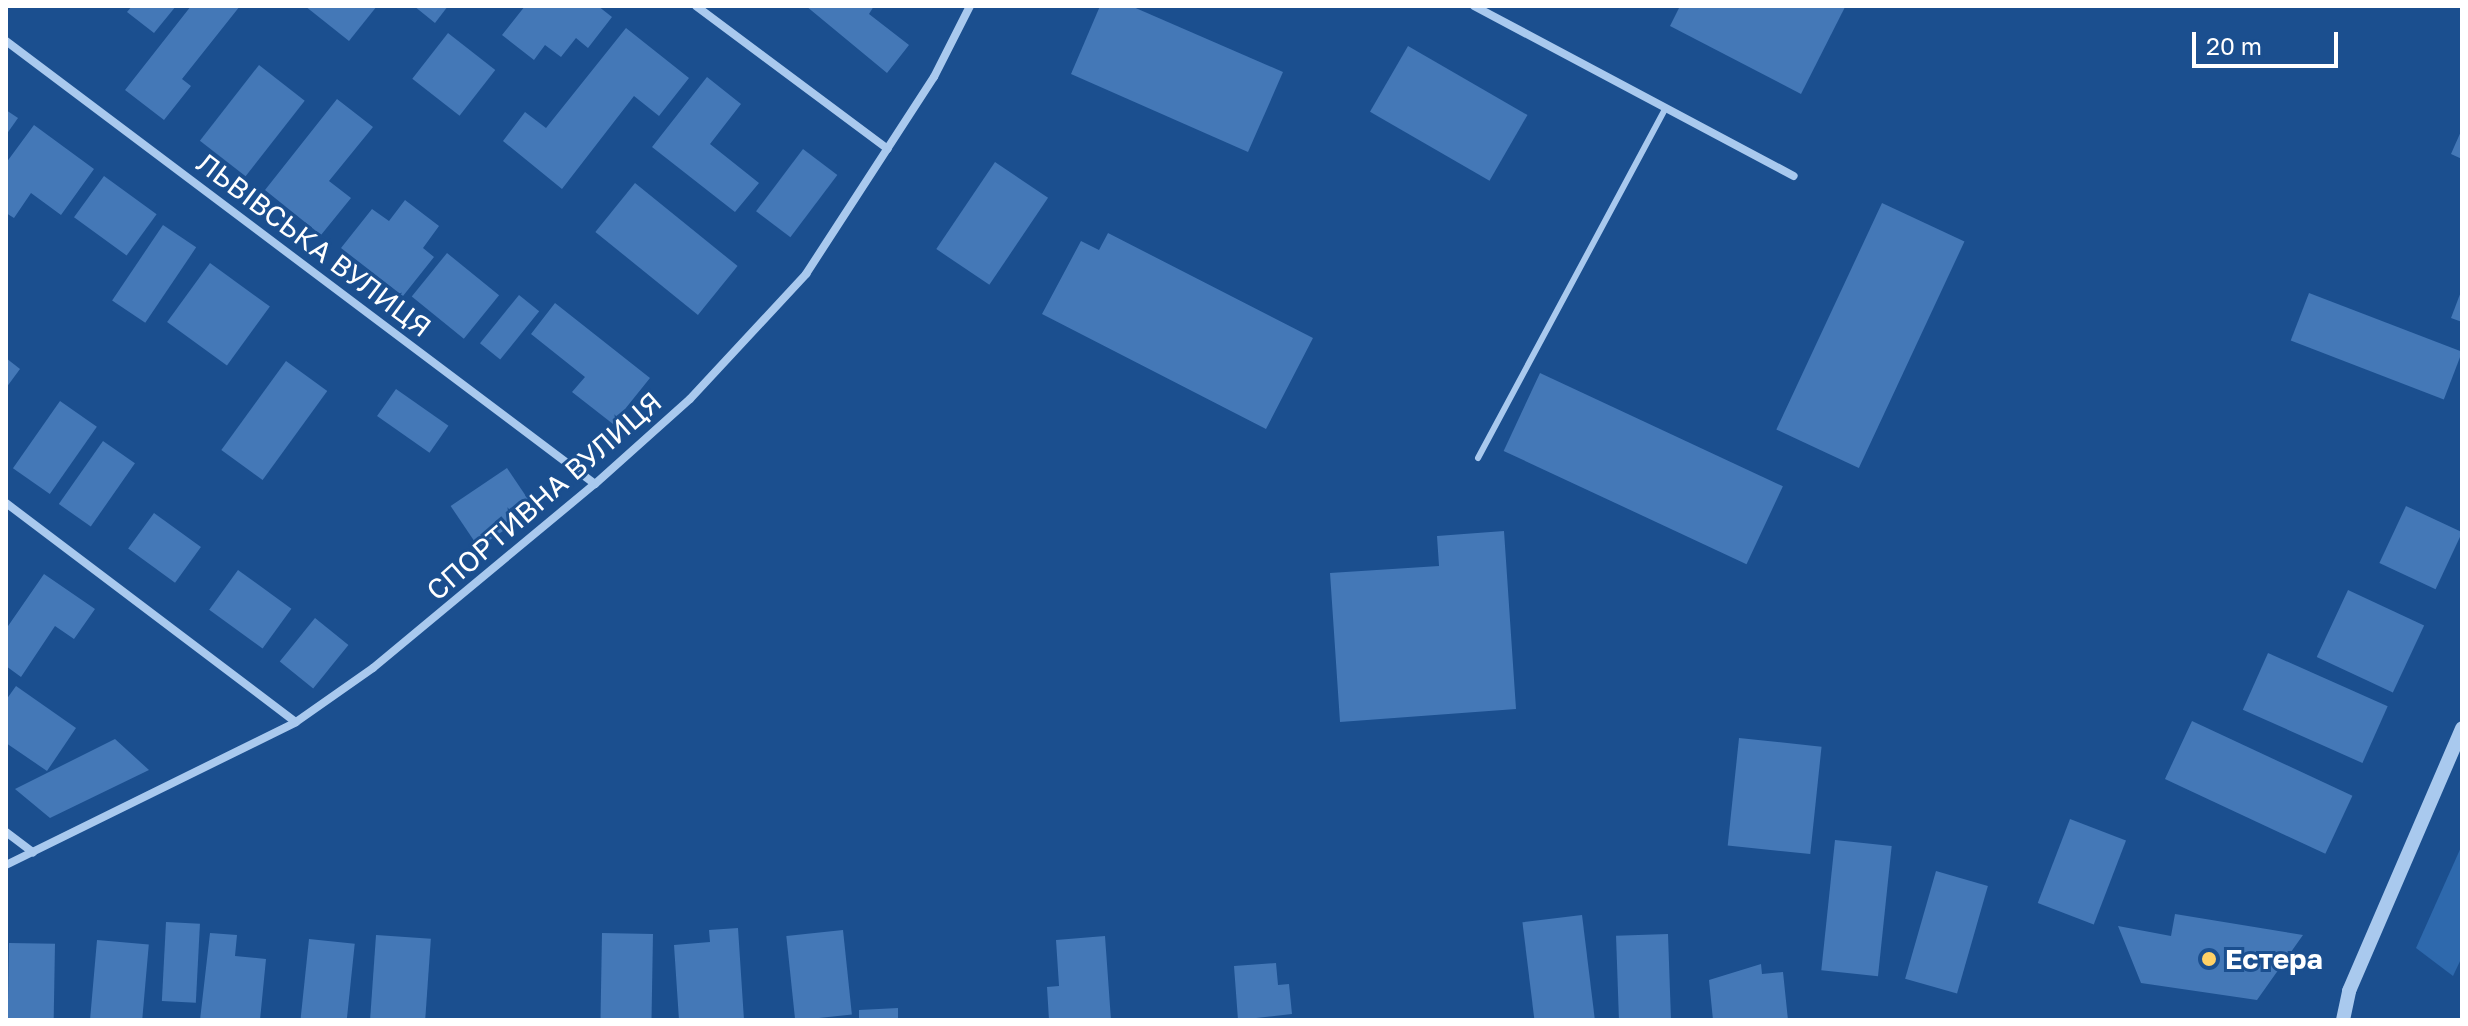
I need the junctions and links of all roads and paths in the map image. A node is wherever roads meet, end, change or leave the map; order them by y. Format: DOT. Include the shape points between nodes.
graph roads {
  1 [pos="696,6"];
  2 [pos="970,6"];
  3 [pos="1474,6"];
  4 [pos="6,41"];
  5 [pos="1665,109"];
  6 [pos="888,149"];
  7 [pos="1794,176"];
  8 [pos="1478,458"];
  9 [pos="595,484"];
  10 [pos="6,503"];
  11 [pos="296,722"];
  12 [pos="2462,728"];
  13 [pos="6,832"];
  14 [pos="33,852"];
  15 [pos="6,865"];
  16 [pos="2343,1020"];
  1 -- 6 [label="street"];
  2 -- 6 [label="street, СПОРТИВНА ВУЛИЦЯ"];
  3 -- 5 [label="street"];
  4 -- 9 [label="street, ЛЬВІВСЬКА ВУЛИЦЯ"];
  5 -- 7 [label="street"];
  5 -- 8 [label="lane"];
  6 -- 9 [label="street, СПОРТИВНА ВУЛИЦЯ" via="806,274 690,399"];
  9 -- 11 [label="street, СПОРТИВНА ВУЛИЦЯ" via="373,668"];
  10 -- 11 [label="street"];
  11 -- 14 [label="street, СПОРТИВНА ВУЛИЦЯ"];
  12 -- 16 [label="street" via="2349,991"];
  13 -- 14 [label="street"];
  14 -- 15 [label="street, СПОРТИВНА ВУЛИЦЯ"];
}
